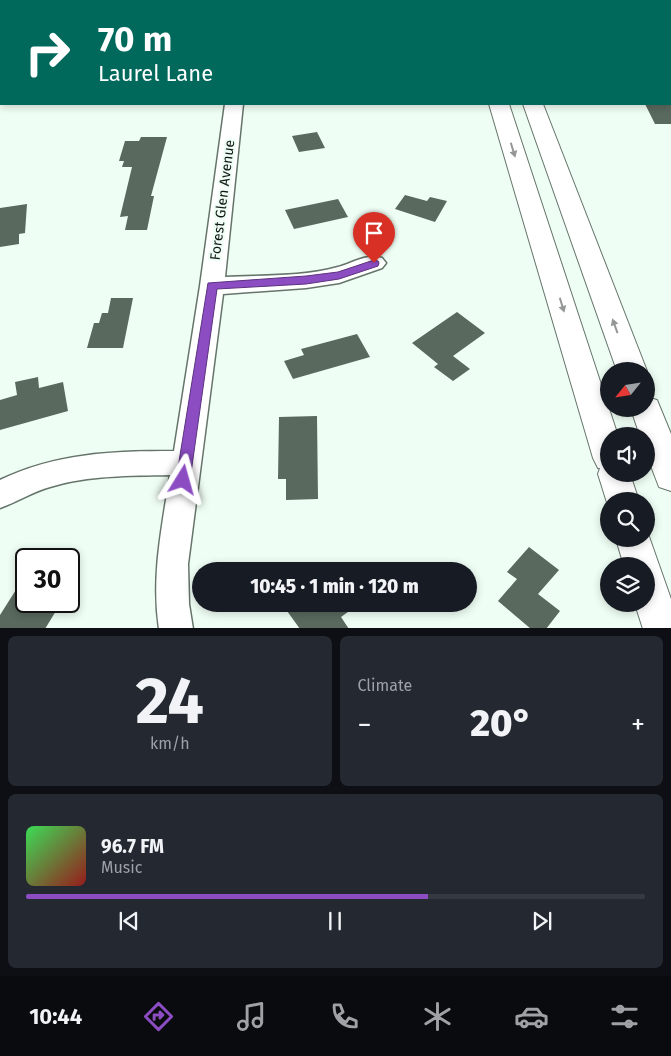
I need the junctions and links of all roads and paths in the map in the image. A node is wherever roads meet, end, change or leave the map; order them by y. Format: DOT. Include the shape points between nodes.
graph roads {
  1 [pos="234,105"];
  2 [pos="499,105"];
  3 [pos="533,105"];
  4 [pos="374,263"];
  5 [pos="212,286"];
  6 [pos="629,362"];
  7 [pos="649,418"];
  8 [pos="600,429"];
  9 [pos="185,463"];
  10 [pos="671,477"];
  11 [pos="0,495"];
  12 [pos="655,607"];
  13 [pos="176,628"];
  14 [pos="662,628"];
  1 -- 5 [label="street, Forest Glen Avenue"];
  2 -- 8 [label="highway, one-way"];
  6 -- 3 [label="highway, one-way"];
  4 -- 5 [label="street" via="339,275 306,280"];
  5 -- 9 [label="street, Forest Glen Avenue"];
  7 -- 10 [label="highway"];
  9 -- 11 [label="street" via="80,466 48,473"];
  9 -- 13 [label="street, Forest Glen Avenue" via="172,564"];
  12 -- 14 [label="highway"];
}
